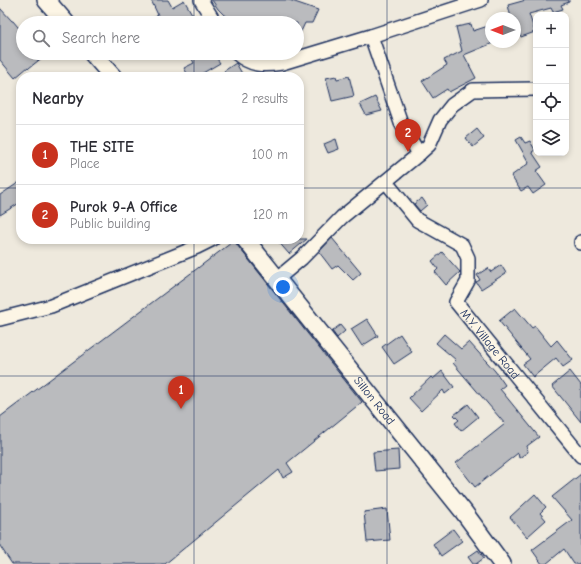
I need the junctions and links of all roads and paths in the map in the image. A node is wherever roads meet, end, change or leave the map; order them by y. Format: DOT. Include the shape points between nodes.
graph roads {
  1 [pos="46,0"];
  2 [pos="201,0"];
  3 [pos="481,0"];
  4 [pos="60,16"];
  5 [pos="211,16"];
  6 [pos="371,36"];
  7 [pos="304,56"];
  8 [pos="98,60"];
  9 [pos="246,60"];
  10 [pos="289,60"];
  11 [pos="109,72"];
  12 [pos="533,89"];
  13 [pos="419,154"];
  14 [pos="386,182"];
  15 [pos="203,244"];
  16 [pos="249,244"];
  17 [pos="277,279"];
  18 [pos="0,319"];
  19 [pos="581,456"];
  20 [pos="502,564"];
  1 -- 4 [label="main road"];
  2 -- 5 [label="street"];
  3 -- 6 [label="street"];
  6 -- 7 [label="street"];
  6 -- 13 [label="street" via="401,123"];
  8 -- 11 [label="main road"];
  9 -- 10 [label="street" via="267,65"];
  12 -- 13 [label="street" via="473,90 452,105 440,120 429,145"];
  13 -- 14 [label="street"];
  14 -- 17 [label="street" via="342,217 302,258"];
  14 -- 19 [label="street, M.Y. Village Road" via="417,220 462,245 468,258 468,281 456,302"];
  15 -- 18 [label="street" via="52,306"];
  16 -- 17 [label="main road, Sillon Road"];
  17 -- 20 [label="main road, Sillon Road" via="463,511"];
}
